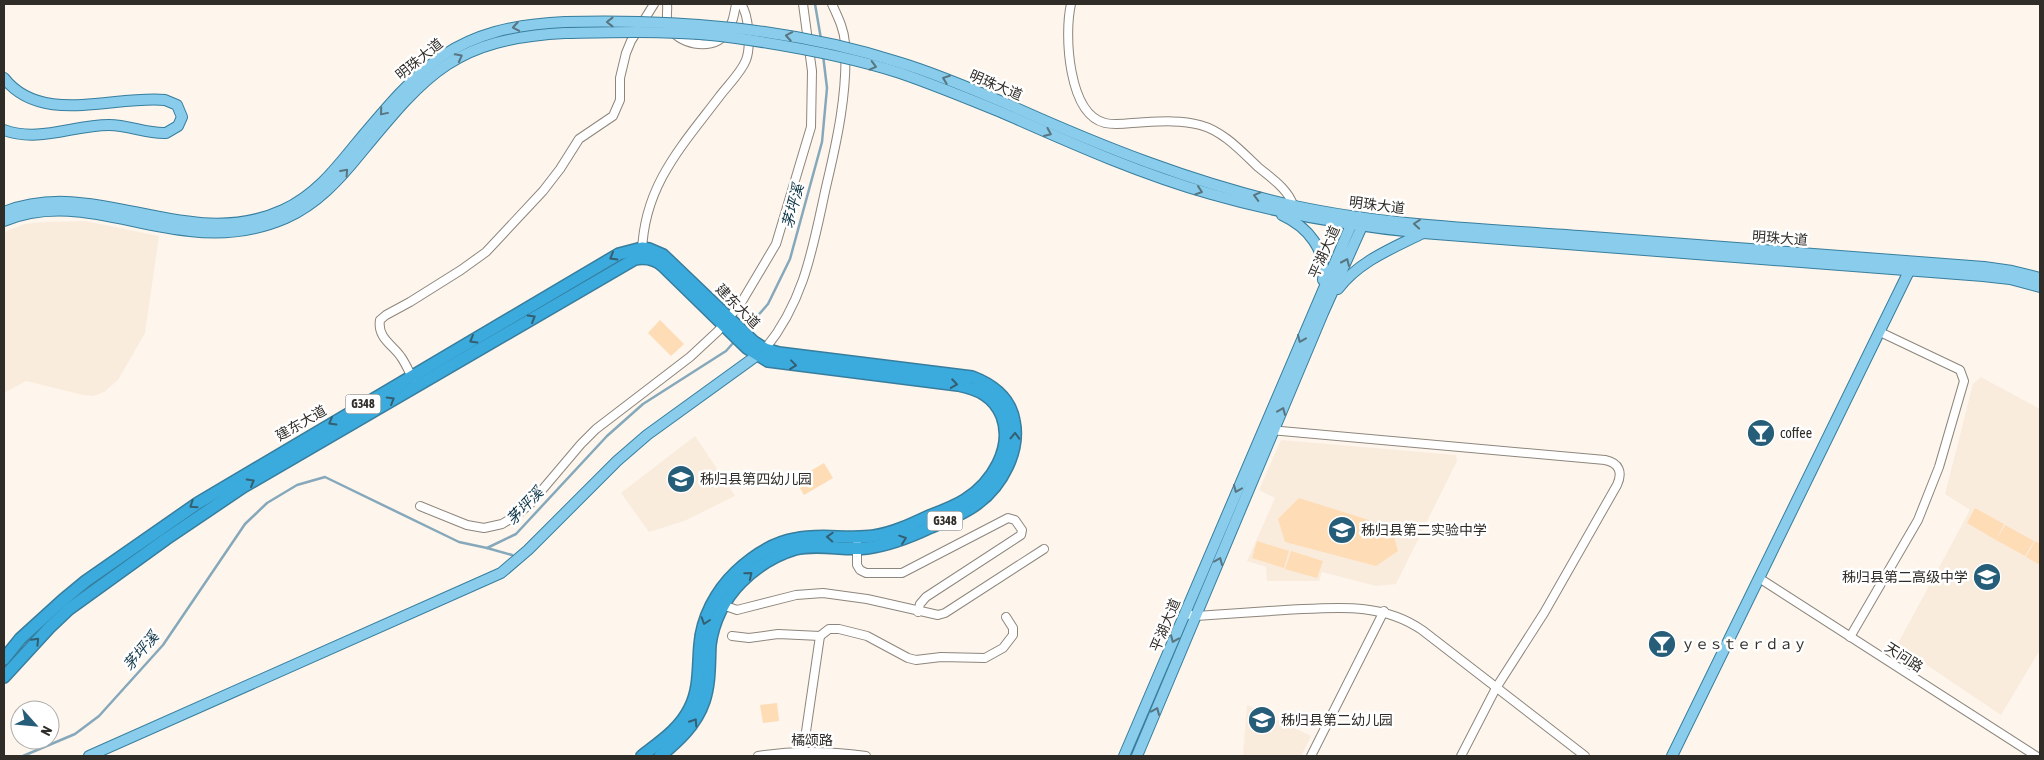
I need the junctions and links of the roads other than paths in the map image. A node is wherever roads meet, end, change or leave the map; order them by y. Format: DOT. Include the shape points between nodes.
graph roads {
  1 [pos="654,4"];
  2 [pos="667,4"];
  3 [pos="736,4"];
  4 [pos="741,4"];
  5 [pos="803,4"];
  6 [pos="832,4"];
  7 [pos="1071,4"];
  8 [pos="565,28"];
  9 [pos="4,78"];
  10 [pos="1005,109"];
  11 [pos="4,130"];
  12 [pos="1294,205"];
  13 [pos="1263,208"];
  14 [pos="4,212"];
  15 [pos="4,221"];
  16 [pos="1357,223"];
  17 [pos="1423,233"];
  18 [pos="642,253"];
  19 [pos="1911,266"];
  20 [pos="2040,278"];
  21 [pos="2040,287"];
  22 [pos="1318,311"];
  23 [pos="730,324"];
  24 [pos="1880,332"];
  25 [pos="762,352"];
  26 [pos="414,380"];
  27 [pos="1268,430"];
  28 [pos="420,506"];
  29 [pos="857,543"];
  30 [pos="1044,549"];
  31 [pos="1760,578"];
  32 [pos="718,604"];
  33 [pos="918,612"];
  34 [pos="1384,612"];
  35 [pos="1185,614"];
  36 [pos="1196,616"];
  37 [pos="1006,617"];
  38 [pos="732,636"];
  39 [pos="820,636"];
  40 [pos="1850,637"];
  41 [pos="4,659"];
  42 [pos="4,677"];
  43 [pos="1496,688"];
  44 [pos="804,752"];
  45 [pos="1124,754"];
  46 [pos="841,755"];
  47 [pos="89,756"];
  48 [pos="642,756"];
  49 [pos="660,756"];
  50 [pos="758,756"];
  51 [pos="866,756"];
  52 [pos="1137,756"];
  53 [pos="1311,756"];
  54 [pos="1461,756"];
  55 [pos="1585,756"];
  56 [pos="1672,756"];
  57 [pos="2036,756"];
  1 -- 26 [label="street" via="626,53 620,78 620,100 613,116 579,139 543,191 486,252 380,320 384,340 396,350"];
  2 -- 3 [label="street" via="667,22 672,32 686,41 703,44 715,42 725,35"];
  4 -- 18 [label="street" via="748,25 746,60 660,180 644,222"];
  5 -- 23 [label="street" via="812,85 809,138 776,244"];
  6 -- 25 [label="street" via="843,29 845,44 839,132 807,272 792,308"];
  7 -- 12 [label="street" via="1069,57 1081,99 1094,118 1110,124 1194,123 1210,129 1288,193"];
  8 -- 10 [label="main road, 明珠大道, bridge" via="682,23 791,36 902,63 956,82"];
  8 -- 14 [label="main road, 明珠大道, one-way" via="539,24 499,31 441,56 404,87 322,184 298,202 266,216 238,223 204,224 62,201 36,203"];
  15 -- 8 [label="main road, 明珠大道, one-way" via="38,211 88,211 190,231 238,231 287,218 310,206 329,189 417,87 436,71 477,48"];
  9 -- 11 [label="main road" via="22,95 37,101 67,105 165,100 177,105 182,117 178,126 166,134 107,125 34,136"];
  12 -- 10 [label="main road, 明珠大道, one-way" via="1212,184"];
  10 -- 13 [label="main road, 明珠大道, one-way" via="1158,177"];
  12 -- 16 [label="main road, 明珠大道"];
  13 -- 16 [label="main road, 明珠大道"];
  13 -- 22 [label="main road" via="1295,222 1318,246 1324,277"];
  16 -- 17 [label="main road, 明珠大道"];
  19 -- 16 [label="main road, 明珠大道, one-way" via="1453,227"];
  16 -- 22 [label="main road, 平湖大道"];
  17 -- 19 [label="main road, 明珠大道"];
  17 -- 22 [label="main road" via="1376,256 1358,269"];
  18 -- 23 [label="highway, 建东大道 / G348" via="663,266"];
  18 -- 26 [label="highway, 建东大道 / G348"];
  19 -- 20 [label="main road, 明珠大道" via="1998,269"];
  19 -- 21 [label="main road, 明珠大道" via="2010,279"];
  19 -- 24 [label="main road"];
  22 -- 27 [label="main road, 平湖大道"];
  23 -- 25 [label="highway, 建东大道 / G348"];
  23 -- 28 [label="street" via="596,429 531,502 510,520 494,527 475,527"];
  24 -- 31 [label="main road"];
  24 -- 40 [label="street" via="1960,370 1964,381 1939,467 1918,520"];
  25 -- 29 [label="highway, 建东大道 / G348" via="777,363 958,385 979,391 996,404 1004,423 1005,444 998,464 980,488 964,501 909,526"];
  25 -- 47 [label="main road" via="646,435 501,573"];
  26 -- 41 [label="highway, 建东大道 / G348, one-way" via="237,478 160,528 63,600 20,639"];
  42 -- 26 [label="highway, 建东大道 / G348, one-way" via="69,609 106,581 235,492"];
  27 -- 35 [label="main road, 平湖大道, one-way"];
  36 -- 27 [label="main road, 平湖大道, one-way"];
  27 -- 43 [label="street" via="1605,460 1616,464 1621,474 1617,485 1544,613"];
  29 -- 32 [label="highway, 建东大道 / G348" via="806,537 772,547 735,574"];
  29 -- 33 [label="street" via="857,564 863,572 902,573 1008,518 1015,520 1022,530 1021,535 926,597"];
  30 -- 33 [label="street" via="945,613"];
  31 -- 40 [label="street, 天问路"];
  31 -- 56 [label="main road"];
  32 -- 33 [label="street" via="742,610 796,596 823,593 867,599"];
  32 -- 48 [label="highway, 建东大道 / G348, one-way" via="701,635 697,688 690,708 678,726"];
  49 -- 32 [label="highway, 建东大道 / G348, one-way" via="686,733 704,702"];
  34 -- 36 [label="street" via="1343,607"];
  34 -- 43 [label="street" via="1414,625"];
  34 -- 53 [label="street"];
  35 -- 36 [label="street"];
  35 -- 45 [label="main road, 平湖大道, one-way"];
  52 -- 36 [label="main road, 平湖大道, one-way"];
  37 -- 39 [label="street" via="1013,628 1012,635 1003,648 985,658 916,660 858,633 829,629"];
  38 -- 39 [label="street"];
  39 -- 44 [label="street"];
  40 -- 57 [label="street, 天问路"];
  43 -- 54 [label="street"];
  43 -- 55 [label="street"];
  44 -- 46 [label="street, 橘颂路"];
  44 -- 50 [label="street, 橘颂路"];
  46 -- 51 [label="street, 橘颂路"];
}
